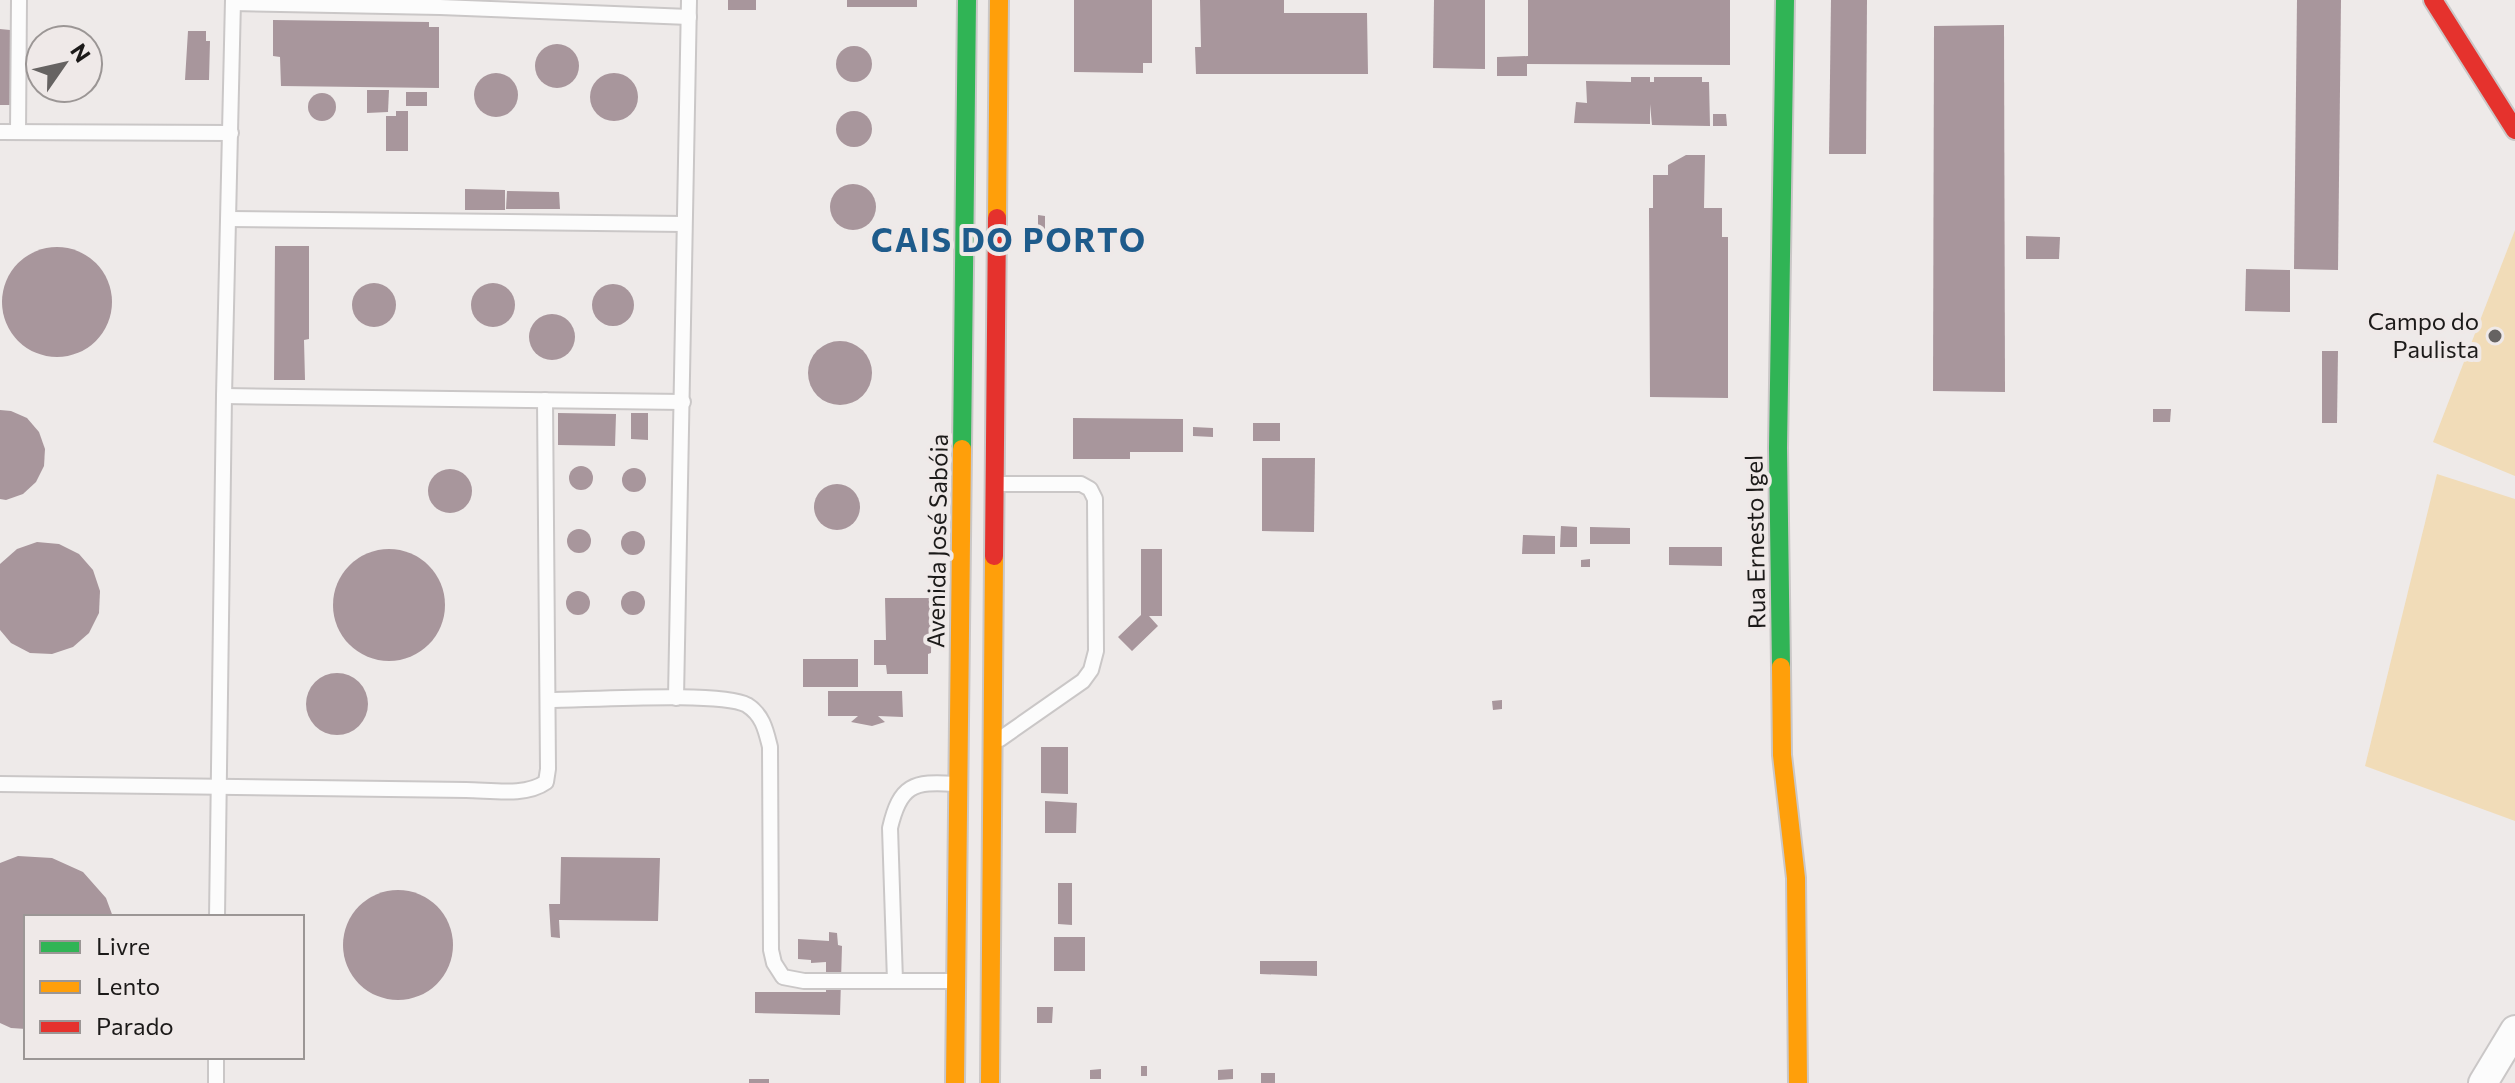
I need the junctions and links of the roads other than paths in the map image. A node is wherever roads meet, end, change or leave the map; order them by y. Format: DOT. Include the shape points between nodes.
graph roads {
  1 [pos="19,0"];
  2 [pos="689,0"];
  3 [pos="967,0"];
  4 [pos="999,0"];
  5 [pos="1785,0"];
  6 [pos="2433,0"];
  7 [pos="233,1"];
  8 [pos="466,4"];
  9 [pos="689,17"];
  10 [pos="2515,130"];
  11 [pos="0,132"];
  12 [pos="18,132"];
  13 [pos="231,133"];
  14 [pos="229,219"];
  15 [pos="684,224"];
  16 [pos="224,396"];
  17 [pos="545,400"];
  18 [pos="683,402"];
  19 [pos="995,484"];
  20 [pos="676,698"];
  21 [pos="548,700"];
  22 [pos="994,744"];
  23 [pos="0,784"];
  24 [pos="959,784"];
  25 [pos="218,788"];
  26 [pos="217,915"];
  27 [pos="895,981"];
  28 [pos="974,981"];
  29 [pos="2515,1030"];
  30 [pos="216,1059"];
  31 [pos="216,1083"];
  32 [pos="955,1083"];
  33 [pos="990,1083"];
  34 [pos="1798,1083"];
  35 [pos="2483,1083"];
  1 -- 12 [label="lane"];
  2 -- 9 [label="lane"];
  3 -- 24 [label="main road, Avenida José Sabóia"];
  4 -- 19 [label="main road, Avenida José Sabóia"];
  5 -- 34 [label="main road, Rua Ernesto Igel" via="1779,510 1782,755 1796,861"];
  6 -- 10 [label="main road"];
  7 -- 8 [label="lane"];
  7 -- 13 [label="lane"];
  8 -- 9 [label="lane"];
  9 -- 15 [label="lane"];
  11 -- 12 [label="lane"];
  12 -- 13 [label="lane"];
  13 -- 14 [label="lane"];
  14 -- 15 [label="lane"];
  14 -- 16 [label="lane"];
  15 -- 18 [label="lane"];
  16 -- 17 [label="lane"];
  16 -- 25 [label="lane"];
  17 -- 18 [label="lane"];
  17 -- 21 [label="lane"];
  18 -- 20 [label="lane"];
  19 -- 22 [label="main road, Avenida José Sabóia"];
  19 -- 22 [label="lane" via="1081,484 1090,489 1095,499 1096,651 1083,681"];
  20 -- 21 [label="lane"];
  20 -- 27 [label="lane" via="744,703 765,725 770,747 771,950 783,977"];
  21 -- 25 [label="lane" via="546,782 530,791"];
  22 -- 28 [label="main road, Avenida José Sabóia"];
  23 -- 25 [label="lane"];
  24 -- 27 [label="lane" via="915,784 895,807 890,828"];
  24 -- 28 [label="main road, Avenida José Sabóia"];
  25 -- 26 [label="lane"];
  27 -- 28 [label="lane"];
  28 -- 32 [label="main road, Avenida José Sabóia"];
  28 -- 33 [label="main road, Avenida José Sabóia"];
  29 -- 35 [label="street"];
  30 -- 31 [label="lane"];
}
